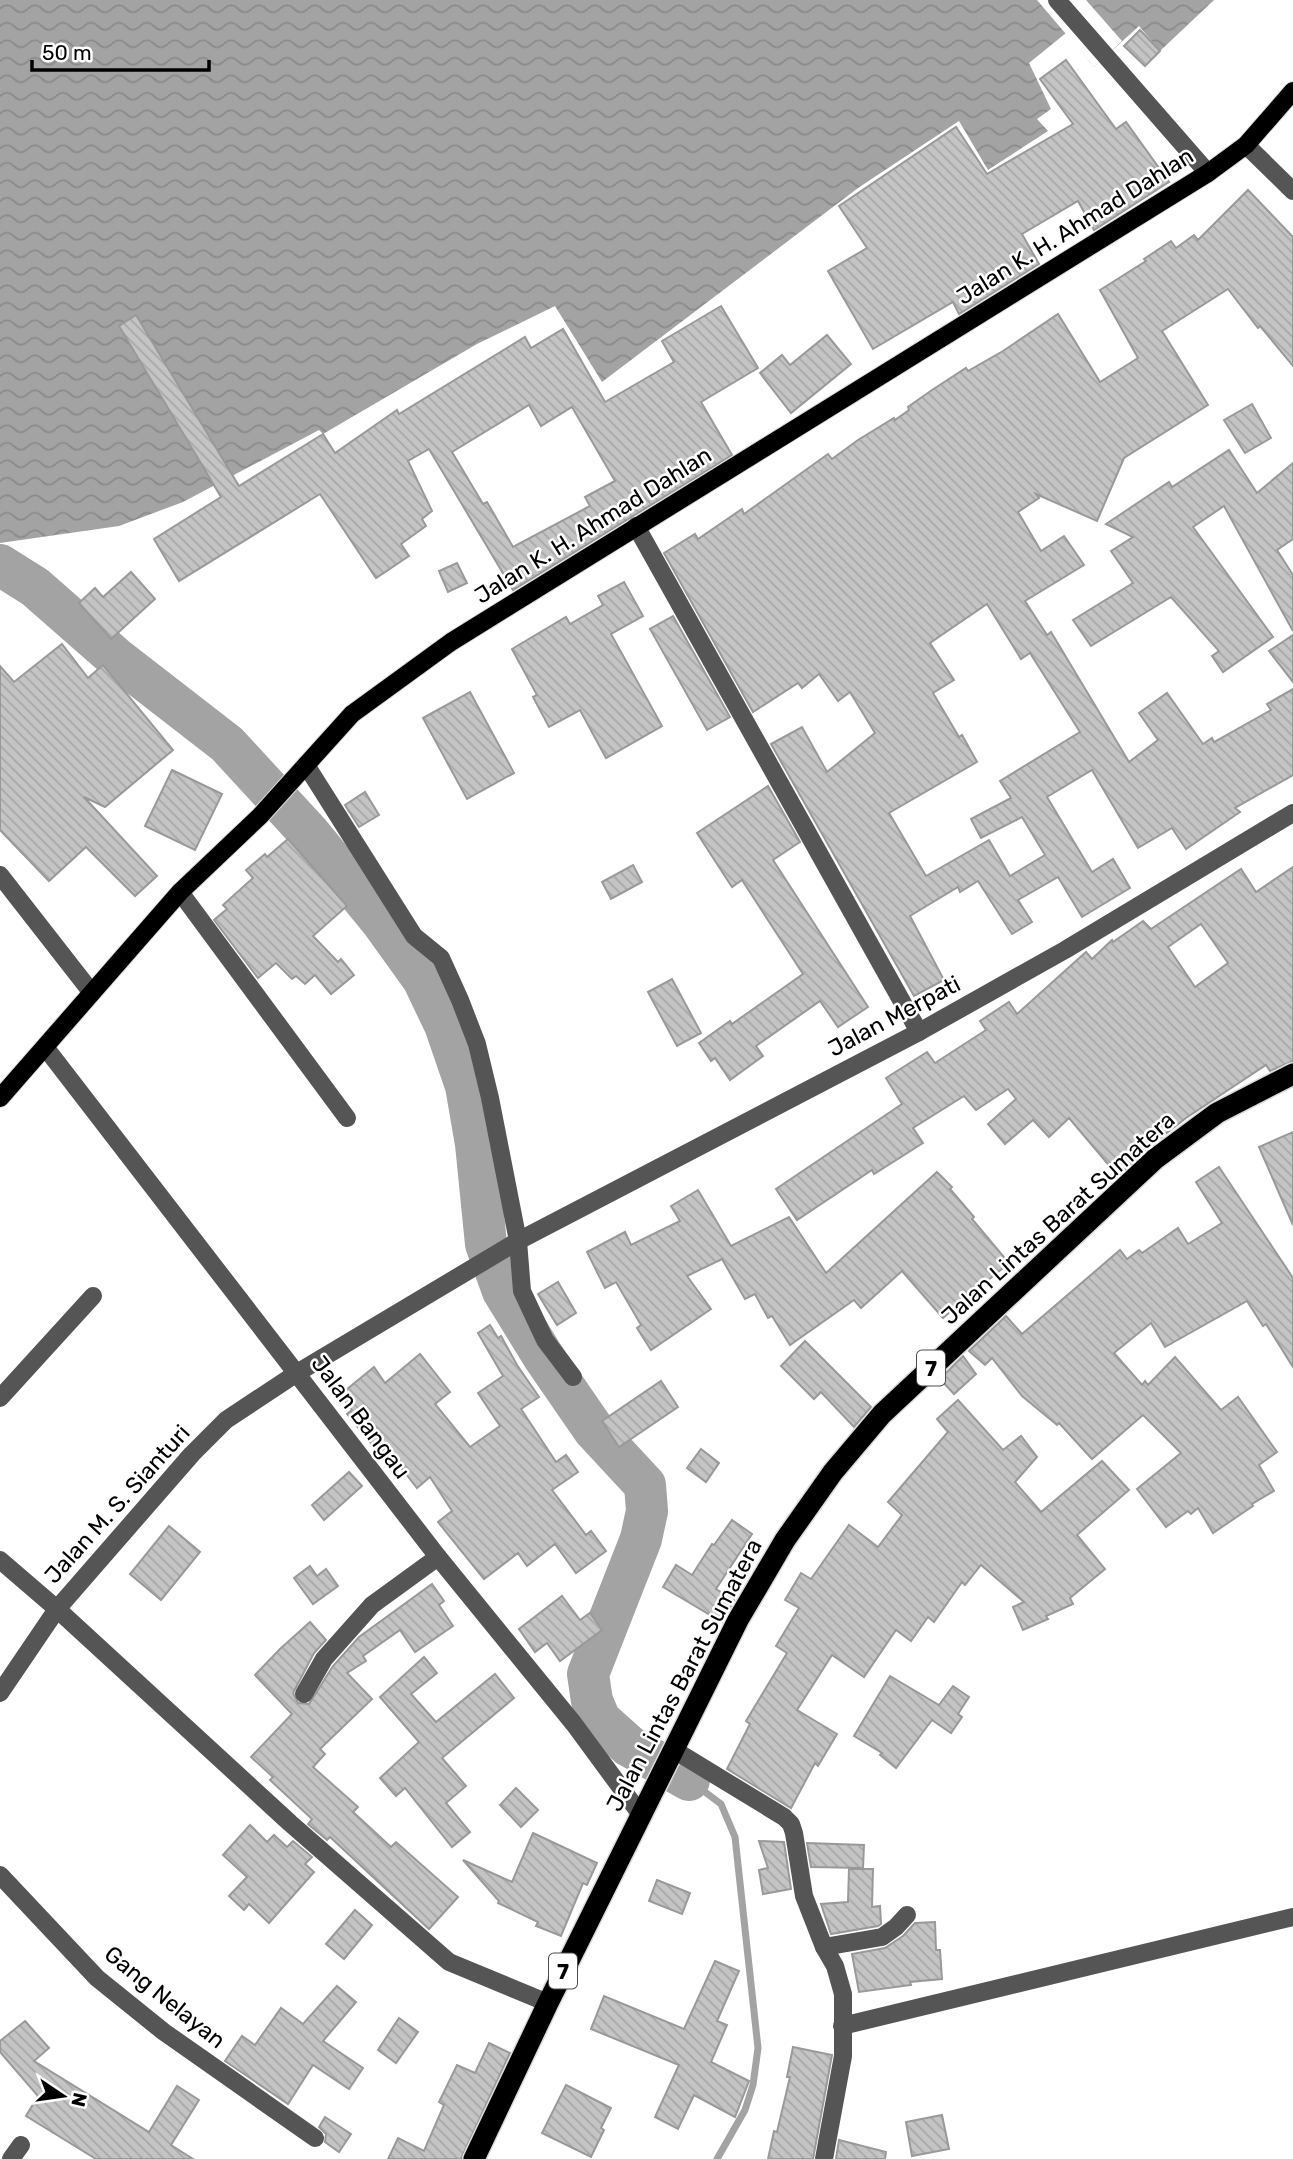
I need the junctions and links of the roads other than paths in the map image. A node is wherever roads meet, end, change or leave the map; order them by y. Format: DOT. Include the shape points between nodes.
graph roads {
  1 [pos="1057,0"];
  2 [pos="1293,91"];
  3 [pos="1246,145"];
  4 [pos="1208,173"];
  5 [pos="1293,191"];
  6 [pos="636,526"];
  7 [pos="302,770"];
  8 [pos="1293,813"];
  9 [pos="0,875"];
  10 [pos="180,892"];
  11 [pos="92,993"];
  12 [pos="919,1032"];
  13 [pos="45,1047"];
  14 [pos="1293,1074"];
  15 [pos="0,1098"];
  16 [pos="347,1118"];
  17 [pos="514,1244"];
  18 [pos="468,1270"];
  19 [pos="93,1296"];
  20 [pos="297,1373"];
  21 [pos="573,1377"];
  22 [pos="0,1398"];
  23 [pos="438,1557"];
  24 [pos="0,1560"];
  25 [pos="57,1609"];
  26 [pos="0,1693"];
  27 [pos="304,1694"];
  28 [pos="673,1752"];
  29 [pos="641,1815"];
  30 [pos="0,1875"];
  31 [pos="907,1915"];
  32 [pos="1293,1917"];
  33 [pos="824,1947"];
  34 [pos="548,2003"];
  35 [pos="842,2026"];
  36 [pos="315,2138"];
  37 [pos="474,2159"];
  38 [pos="824,2159"];
  1 -- 4 [label="street"];
  2 -- 3 [label="main road, Jalan K. H. Ahmad Dahlan"];
  3 -- 4 [label="main road, Jalan K. H. Ahmad Dahlan"];
  3 -- 5 [label="street"];
  4 -- 6 [label="main road, Jalan K. H. Ahmad Dahlan"];
  6 -- 7 [label="main road, Jalan K. H. Ahmad Dahlan" via="452,642 352,713"];
  6 -- 12 [label="street"];
  7 -- 10 [label="main road, Jalan K. H. Ahmad Dahlan"];
  7 -- 17 [label="street" via="414,936 441,958 460,1000 490,1098"];
  8 -- 12 [label="street, Jalan Merpati"];
  9 -- 11 [label="street"];
  10 -- 11 [label="main road, Jalan K. H. Ahmad Dahlan"];
  10 -- 16 [label="street"];
  11 -- 13 [label="main road, Jalan K. H. Ahmad Dahlan"];
  12 -- 17 [label="street, Jalan Merpati"];
  13 -- 15 [label="main road, Jalan K. H. Ahmad Dahlan"];
  13 -- 20 [label="street, Jalan Bangau"];
  14 -- 28 [label="highway, Jalan Lintas Barat Sumatera / 7" via="1217,1113 1155,1158 882,1414 832,1472 785,1540 738,1620"];
  17 -- 18 [label="street, Jalan Merpati"];
  17 -- 21 [label="street" via="522,1291 545,1340"];
  18 -- 20 [label="street, Jalan M. S. Sianturi"];
  19 -- 22 [label="street"];
  20 -- 23 [label="street, Jalan Bangau"];
  20 -- 25 [label="street, Jalan M. S. Sianturi" via="226,1420"];
  23 -- 27 [label="street" via="372,1605 324,1659"];
  23 -- 29 [label="street, Jalan Bangau" via="574,1724"];
  24 -- 25 [label="street"];
  25 -- 26 [label="street, Jalan M. S. Sianturi"];
  25 -- 34 [label="street" via="449,1962"];
  28 -- 29 [label="highway, Jalan Lintas Barat Sumatera / 7"];
  28 -- 33 [label="street" via="791,1824 804,1896"];
  29 -- 34 [label="highway, Jalan Lintas Barat Sumatera / 7"];
  30 -- 36 [label="street, Gang Nelayan" via="97,1978 164,2032"];
  31 -- 33 [label="street" via="882,1937"];
  32 -- 35 [label="street"];
  33 -- 35 [label="street" via="839,1979"];
  34 -- 37 [label="highway, Jalan Lintas Barat Sumatera / 7"];
  35 -- 38 [label="street" via="843,2056"];
}
